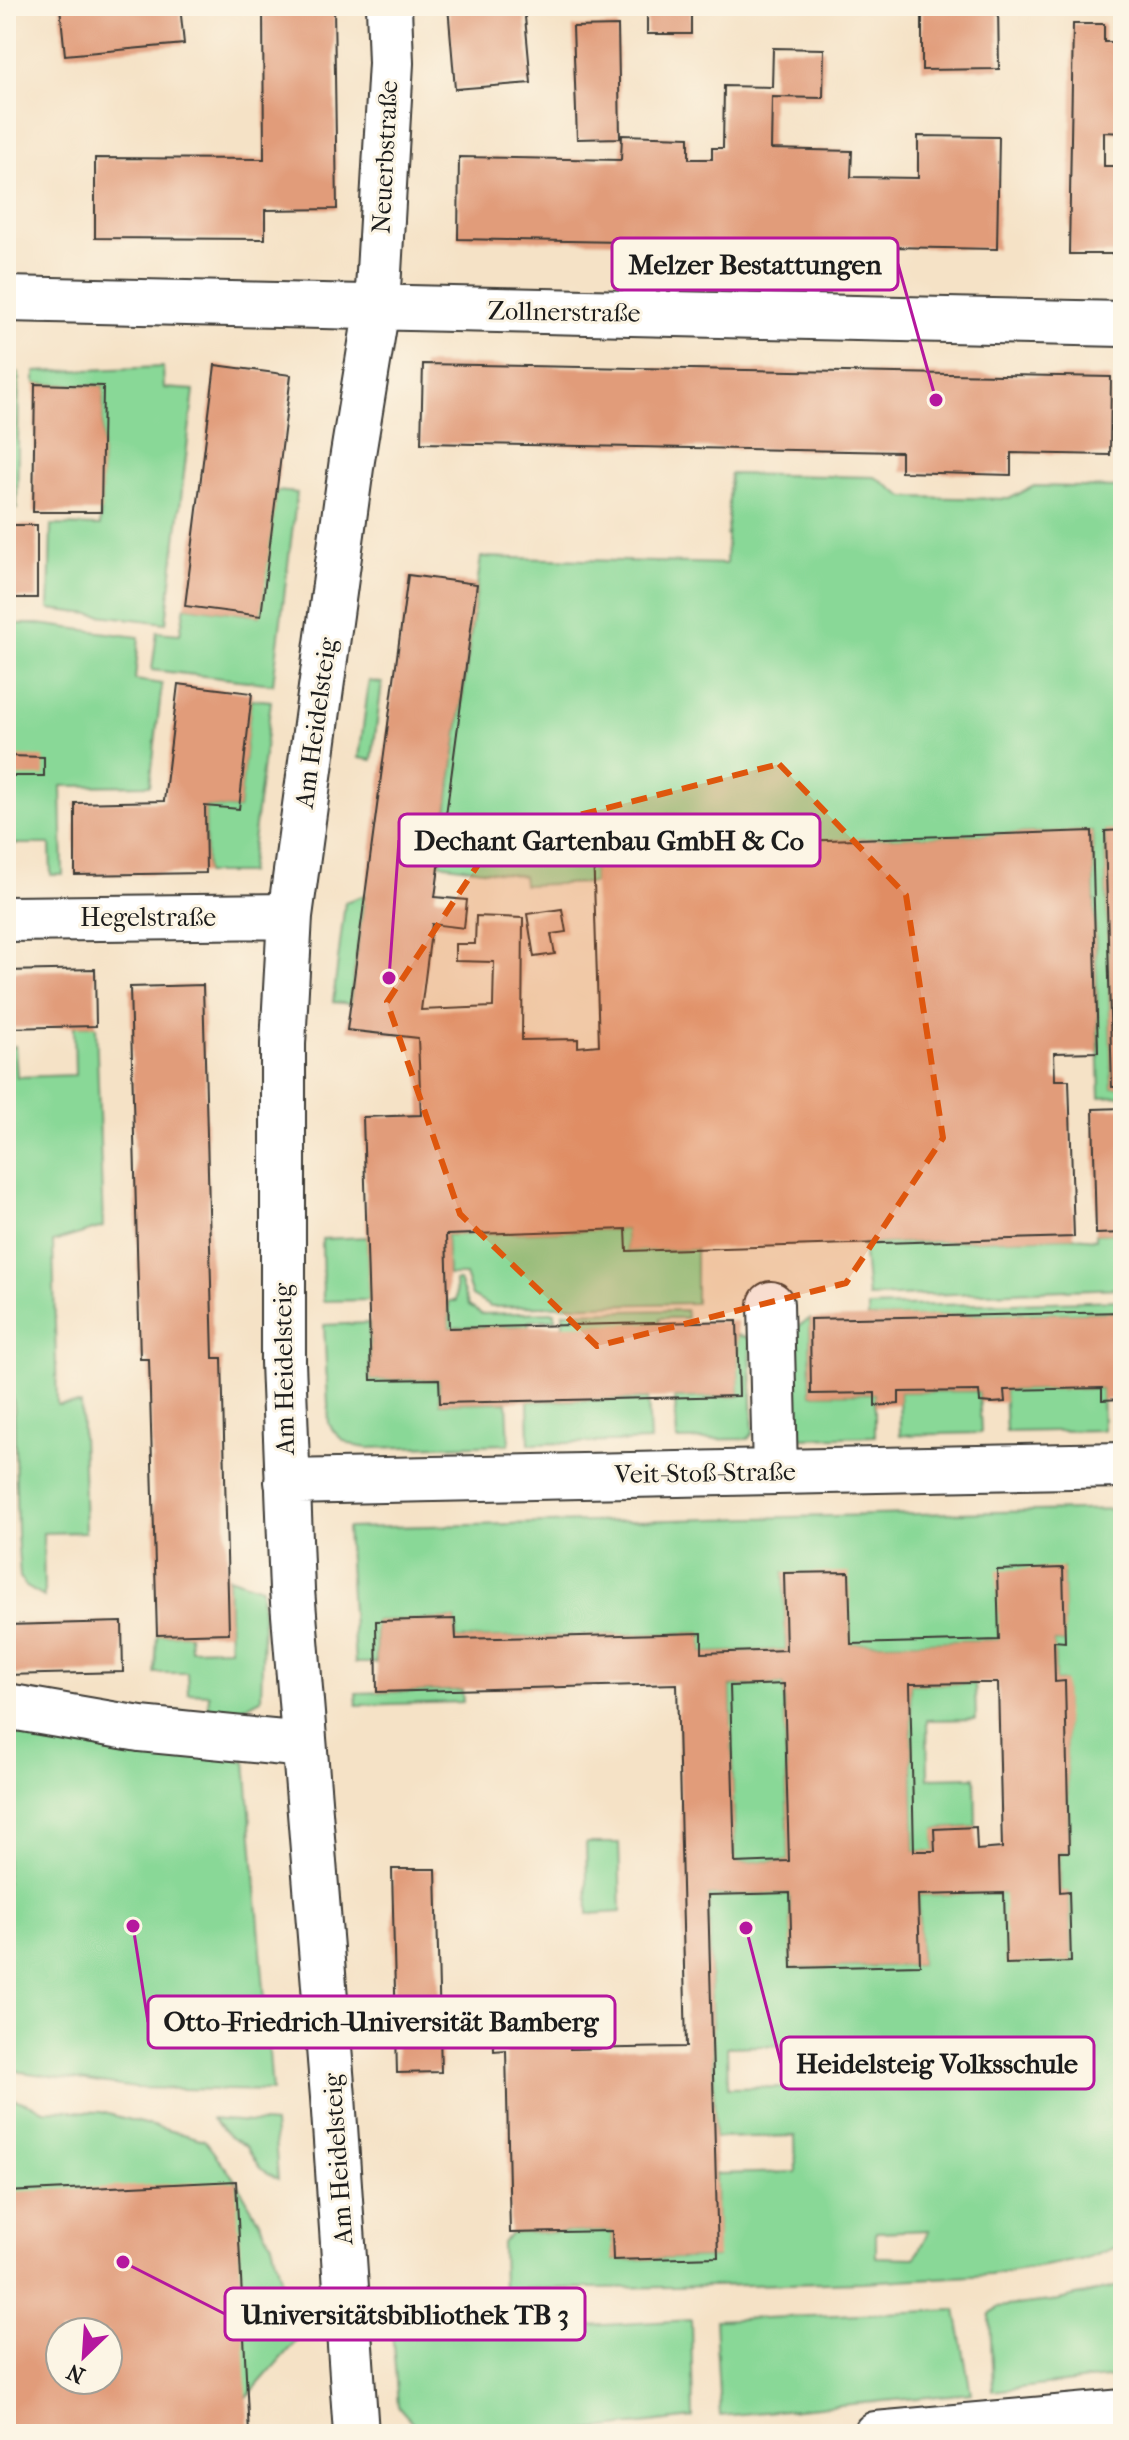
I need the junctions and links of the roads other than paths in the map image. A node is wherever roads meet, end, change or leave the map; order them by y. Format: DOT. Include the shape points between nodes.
graph roads {
  1 [pos="389,6"];
  2 [pos="6,299"];
  3 [pos="377,307"];
  4 [pos="1123,324"];
  5 [pos="290,916"];
  6 [pos="6,919"];
  7 [pos="771,1304"];
  8 [pos="1123,1465"];
  9 [pos="775,1472"];
  10 [pos="287,1482"];
  11 [pos="6,1706"];
  12 [pos="304,1745"];
  13 [pos="1123,2412"];
  14 [pos="356,2434"];
  15 [pos="876,2434"];
  1 -- 3 [label="street, Neuerbstraße" via="391,63"];
  2 -- 3 [label="street, Zollnerstraße"];
  3 -- 4 [label="street, Zollnerstraße"];
  3 -- 5 [label="street, Am Heidelsteig"];
  5 -- 6 [label="street, Hegelstraße"];
  5 -- 10 [label="street, Am Heidelsteig" via="283,1044"];
  7 -- 9 [label="street"];
  8 -- 9 [label="street, Veit-Stoß-Straße"];
  9 -- 10 [label="street, Veit-Stoß-Straße"];
  10 -- 12 [label="street, Am Heidelsteig"];
  11 -- 12 [label="street" via="140,1729"];
  12 -- 14 [label="street, Am Heidelsteig"];
  13 -- 15 [label="street"];
}
